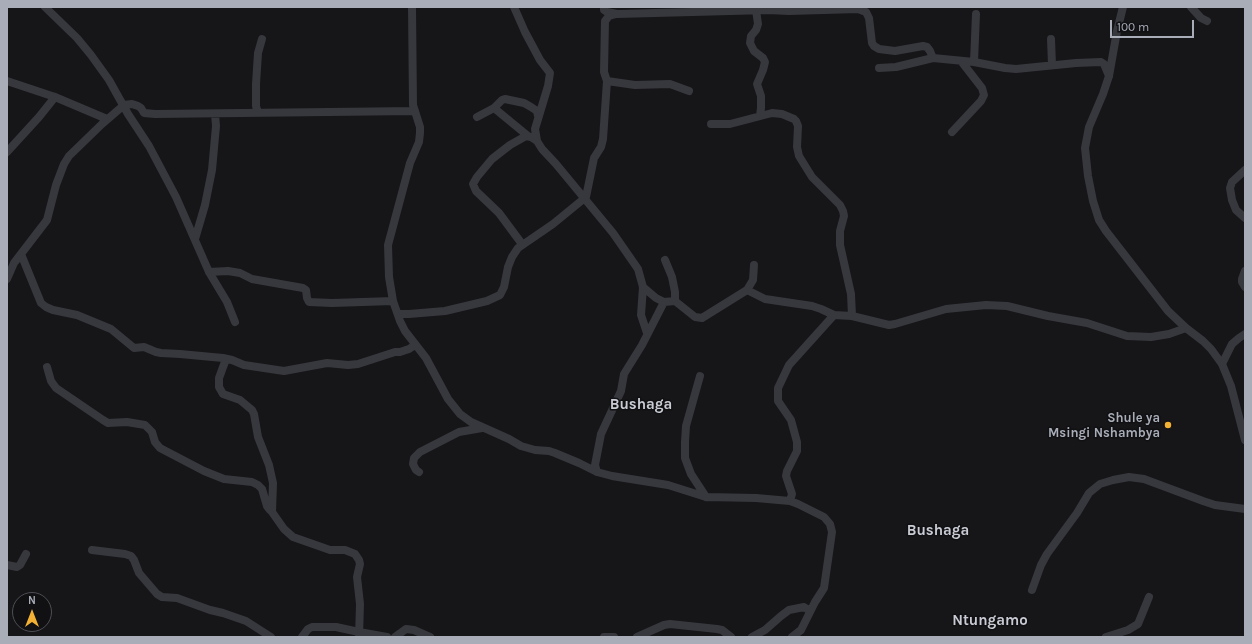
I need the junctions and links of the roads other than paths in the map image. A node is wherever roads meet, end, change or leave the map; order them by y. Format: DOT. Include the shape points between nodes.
graph roads {
  1 [pos="45,7"];
  2 [pos="412,7"];
  3 [pos="514,7"];
  4 [pos="604,7"];
  5 [pos="1123,7"];
  6 [pos="1191,7"];
  7 [pos="756,10"];
  8 [pos="617,14"];
  9 [pos="976,14"];
  10 [pos="1207,21"];
  11 [pos="262,39"];
  12 [pos="1050,39"];
  13 [pos="933,58"];
  14 [pos="962,61"];
  15 [pos="974,62"];
  16 [pos="1052,65"];
  17 [pos="879,68"];
  18 [pos="1109,76"];
  19 [pos="7,81"];
  20 [pos="606,81"];
  21 [pos="689,91"];
  22 [pos="55,97"];
  23 [pos="124,105"];
  24 [pos="494,108"];
  25 [pos="415,111"];
  26 [pos="258,113"];
  27 [pos="215,114"];
  28 [pos="538,116"];
  29 [pos="760,116"];
  30 [pos="477,117"];
  31 [pos="107,119"];
  32 [pos="711,124"];
  33 [pos="952,132"];
  34 [pos="528,136"];
  35 [pos="537,141"];
  36 [pos="7,152"];
  37 [pos="1244,170"];
  38 [pos="585,199"];
  39 [pos="1245,218"];
  40 [pos="195,239"];
  41 [pos="522,244"];
  42 [pos="21,254"];
  43 [pos="665,260"];
  44 [pos="754,264"];
  45 [pos="1245,271"];
  46 [pos="209,272"];
  47 [pos="7,279"];
  48 [pos="643,287"];
  49 [pos="1245,287"];
  50 [pos="747,290"];
  51 [pos="393,301"];
  52 [pos="675,301"];
  53 [pos="664,302"];
  54 [pos="398,314"];
  55 [pos="834,315"];
  56 [pos="852,316"];
  57 [pos="235,322"];
  58 [pos="1186,328"];
  59 [pos="647,333"];
  60 [pos="1245,334"];
  61 [pos="415,345"];
  62 [pos="226,359"];
  63 [pos="1222,364"];
  64 [pos="47,367"];
  65 [pos="700,376"];
  66 [pos="482,428"];
  67 [pos="1245,440"];
  68 [pos="418,472"];
  69 [pos="597,472"];
  70 [pos="706,498"];
  71 [pos="790,501"];
  72 [pos="1245,509"];
  73 [pos="272,512"];
  74 [pos="92,550"];
  75 [pos="26,554"];
  76 [pos="7,565"];
  77 [pos="1032,590"];
  78 [pos="1149,597"];
  79 [pos="810,611"];
  80 [pos="359,635"];
  81 [pos="271,637"];
  82 [pos="302,637"];
  83 [pos="387,637"];
  84 [pos="396,637"];
  85 [pos="430,637"];
  86 [pos="604,637"];
  87 [pos="614,637"];
  88 [pos="637,637"];
  89 [pos="731,637"];
  90 [pos="752,637"];
  91 [pos="792,637"];
  92 [pos="1106,637"];
  1 -- 23 [label="street" via="91,55"];
  2 -- 25 [label="street" via="412,89"];
  3 -- 28 [label="street" via="540,60 550,73"];
  4 -- 8 [label="street" via="607,12"];
  5 -- 18 [label="street"];
  6 -- 10 [label="street"];
  7 -- 8 [label="street"];
  7 -- 13 [label="street" via="863,10 869,18 874,46 886,51 923,46 927,47"];
  7 -- 29 [label="street" via="758,24 750,43 765,62 757,84 761,96"];
  8 -- 20 [label="street" via="609,16 605,21"];
  9 -- 15 [label="street"];
  11 -- 26 [label="street" via="258,53 256,84"];
  12 -- 16 [label="street"];
  13 -- 14 [label="street"];
  13 -- 17 [label="street" via="896,67"];
  14 -- 15 [label="street"];
  14 -- 33 [label="street" via="982,88 984,95"];
  15 -- 16 [label="street" via="1016,69"];
  16 -- 18 [label="street" via="1101,62"];
  18 -- 58 [label="street" via="1089,127 1085,148 1096,211 1106,231 1168,311"];
  19 -- 22 [label="street"];
  20 -- 21 [label="street" via="635,85 670,84"];
  20 -- 38 [label="street" via="603,139 594,158"];
  22 -- 31 [label="street"];
  22 -- 36 [label="street"];
  23 -- 27 [label="street" via="138,106 147,114"];
  23 -- 31 [label="street"];
  23 -- 40 [label="street" via="164,174"];
  24 -- 28 [label="street" via="502,100 510,100 531,107 537,111"];
  24 -- 30 [label="street"];
  24 -- 34 [label="street"];
  25 -- 26 [label="street"];
  25 -- 51 [label="street" via="420,127 418,142 388,245"];
  26 -- 27 [label="street"];
  27 -- 40 [label="street" via="212,170 206,205"];
  28 -- 35 [label="street" via="535,129"];
  29 -- 32 [label="street" via="730,124"];
  29 -- 56 [label="street" via="782,114 796,121 799,156 812,177 840,205 844,216 840,245 851,294"];
  31 -- 42 [label="street" via="69,156 56,185 47,220"];
  34 -- 35 [label="street"];
  34 -- 41 [label="street" via="520,138 492,159 473,184 476,191 499,214"];
  35 -- 38 [label="street"];
  37 -- 39 [label="street" via="1232,182 1230,188 1236,210"];
  38 -- 41 [label="street"];
  38 -- 48 [label="street" via="613,233 638,270"];
  40 -- 46 [label="street"];
  41 -- 54 [label="street" via="512,257 502,292 496,298 445,311"];
  42 -- 47 [label="street"];
  42 -- 62 [label="street" via="41,303 46,307 98,323 115,331 134,348 144,347 161,353"];
  43 -- 52 [label="street" via="676,292"];
  44 -- 50 [label="street" via="753,280"];
  45 -- 49 [label="street" via="1242,279"];
  46 -- 51 [label="street" via="240,273 252,279 303,288 309,302"];
  46 -- 57 [label="street" via="227,302"];
  48 -- 53 [label="street" via="651,296"];
  48 -- 59 [label="street" via="642,316"];
  50 -- 52 [label="street" via="702,318 696,317"];
  50 -- 55 [label="street" via="765,299 812,306"];
  51 -- 54 [label="street"];
  52 -- 53 [label="street"];
  53 -- 59 [label="street"];
  54 -- 61 [label="street" via="404,331"];
  55 -- 56 [label="street"];
  55 -- 71 [label="street" via="788,365 778,388 778,401 791,420 797,442 797,451 786,476 792,494"];
  56 -- 58 [label="street" via="889,325 946,309 986,305 1007,306 1087,323 1127,336 1151,337"];
  58 -- 63 [label="street" via="1212,349"];
  59 -- 69 [label="street" via="624,374 622,391 601,434 595,465"];
  60 -- 63 [label="street" via="1232,344"];
  61 -- 62 [label="street" via="358,364 327,363 284,371 244,365"];
  61 -- 66 [label="street" via="426,358 448,399 460,414"];
  62 -- 73 [label="street" via="219,378 219,387 223,394 240,400 254,414 258,437 273,483"];
  63 -- 67 [label="street" via="1231,386"];
  64 -- 73 [label="street" via="56,388 108,423 127,422 145,425 152,432 160,448 224,479 258,485 262,488 267,506"];
  65 -- 70 [label="street" via="686,426 685,458 691,474"];
  66 -- 68 [label="street" via="458,432 420,452 414,458 413,464"];
  66 -- 69 [label="street" via="521,446 555,453"];
  69 -- 70 [label="street" via="668,485"];
  70 -- 71 [label="street"];
  71 -- 79 [label="street" via="824,518 830,524 832,532 824,588"];
  72 -- 77 [label="street" via="1215,505 1144,479 1129,477 1100,484 1089,493 1047,554"];
  73 -- 80 [label="street" via="293,537 330,550 344,550 355,554 360,564 357,577 360,604"];
  74 -- 81 [label="street" via="131,556 139,573 162,597 177,598 246,621"];
  75 -- 76 [label="street" via="18,567"];
  78 -- 92 [label="street" via="1138,624"];
  79 -- 90 [label="street" via="804,608 790,610"];
  79 -- 91 [label="street" via="801,630"];
  80 -- 82 [label="street" via="336,626 312,627"];
  80 -- 83 [label="street"];
  84 -- 85 [label="street" via="410,629"];
  86 -- 87 [label="street"];
  88 -- 89 [label="street" via="670,624 722,630"];
}
